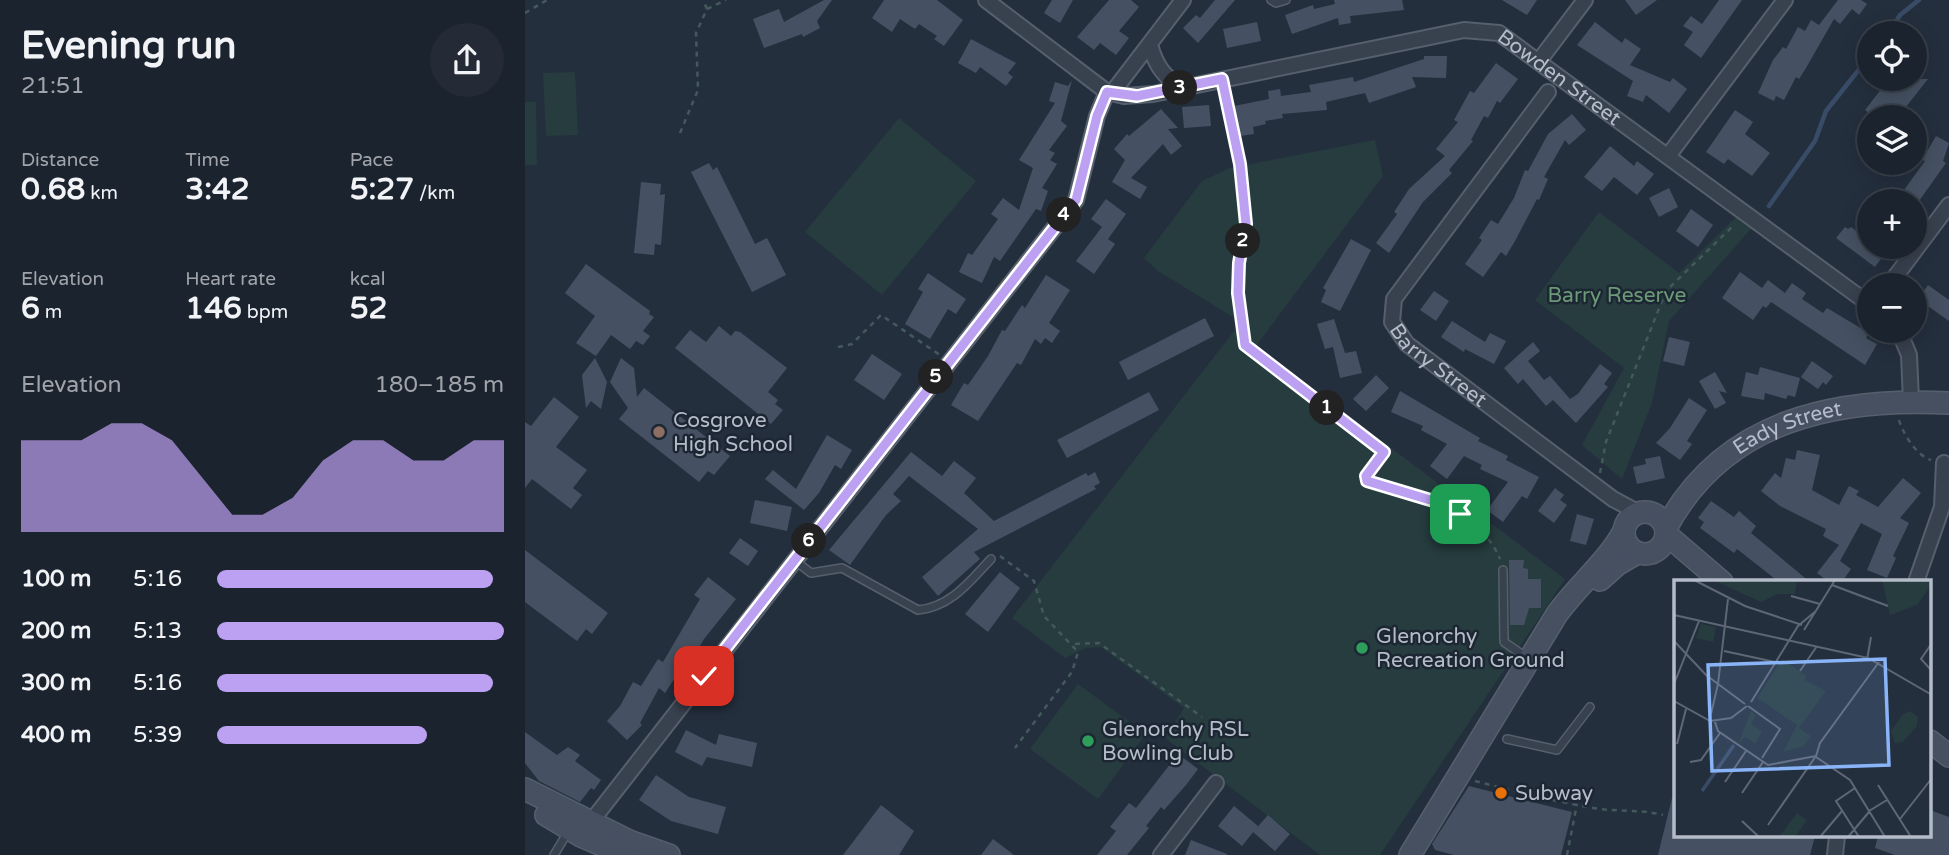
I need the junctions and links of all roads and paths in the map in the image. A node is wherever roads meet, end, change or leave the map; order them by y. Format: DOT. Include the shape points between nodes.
graph roads {
  1 [pos="547,0"];
  2 [pos="703,0"];
  3 [pos="726,0"];
  4 [pos="986,0"];
  5 [pos="1184,0"];
  6 [pos="1271,0"];
  7 [pos="1286,0"];
  8 [pos="1585,0"];
  9 [pos="1785,0"];
  10 [pos="707,9"];
  11 [pos="525,13"];
  12 [pos="1150,45"];
  13 [pos="1539,61"];
  14 [pos="1222,79"];
  15 [pos="1182,88"];
  16 [pos="1110,92"];
  17 [pos="1548,92"];
  18 [pos="680,132"];
  19 [pos="1668,156"];
  20 [pos="1240,164"];
  21 [pos="1949,205"];
  22 [pos="1737,222"];
  23 [pos="1898,273"];
  24 [pos="1857,295"];
  25 [pos="1904,343"];
  26 [pos="838,347"];
  27 [pos="948,361"];
  28 [pos="1949,403"];
  29 [pos="1905,409"];
  30 [pos="1926,459"];
  31 [pos="1944,463"];
  32 [pos="1596,486"];
  33 [pos="1683,496"];
  34 [pos="1666,531"];
  35 [pos="1629,532"];
  36 [pos="1645,553"];
  37 [pos="991,559"];
  38 [pos="794,560"];
  39 [pos="1503,570"];
  40 [pos="1716,580"];
  41 [pos="1718,580"];
  42 [pos="1917,580"];
  43 [pos="1073,644"];
  44 [pos="1529,660"];
  45 [pos="1590,707"];
  46 [pos="1202,717"];
  47 [pos="1507,739"];
  48 [pos="1931,742"];
  49 [pos="1015,748"];
  50 [pos="1469,755"];
  51 [pos="1949,756"];
  52 [pos="1475,781"];
  53 [pos="1216,783"];
  54 [pos="525,789"];
  55 [pos="525,803"];
  56 [pos="1577,804"];
  57 [pos="1663,816"];
  58 [pos="580,829"];
  59 [pos="554,855"];
  60 [pos="625,855"];
  61 [pos="669,855"];
  62 [pos="1161,855"];
  63 [pos="1393,855"];
  64 [pos="1410,855"];
  65 [pos="1567,855"];
  1 -- 11 [label="path"];
  2 -- 10 [label="path"];
  3 -- 10 [label="path"];
  4 -- 16 [label="street"];
  5 -- 12 [label="street"];
  6 -- 7 [label="lane"];
  8 -- 13 [label="street"];
  9 -- 19 [label="street"];
  10 -- 18 [label="path" via="697,33 698,90"];
  12 -- 15 [label="street" via="1158,68"];
  12 -- 16 [label="street"];
  13 -- 14 [label="street, Bowden Street" via="1499,33 1470,29"];
  13 -- 19 [label="street, Bowden Street"];
  14 -- 15 [label="street, Bowden Street"];
  14 -- 20 [label="lane"];
  15 -- 16 [label="street, Bowden Street" via="1137,96"];
  16 -- 27 [label="street" via="1097,116 1076,200"];
  17 -- 32 [label="street, Barry Street" via="1394,299 1391,316 1407,344"];
  19 -- 24 [label="street, Bowden Street"];
  20 -- 39 [label="path" via="1246,224 1238,293 1245,345 1384,452 1367,481 1437,502 1460,514 1488,537"];
  21 -- 23 [label="street"];
  22 -- 32 [label="path" via="1666,291 1606,442"];
  25 -- 29 [label="street" via="1909,355"];
  26 -- 27 [label="path" via="852,344 881,315"];
  27 -- 38 [label="street"];
  28 -- 29 [label="main road"];
  29 -- 30 [label="path" via="1902,429"];
  29 -- 33 [label="main road, Eady Street" via="1846,405 1783,423 1723,458"];
  31 -- 42 [label="street" via="1942,507"];
  32 -- 35 [label="street, Barry Street" via="1613,499"];
  33 -- 34 [label="main road, Eady Street"];
  33 -- 35 [label="main road, Eady Street"];
  34 -- 35 [label="main road" via="1659,518"];
  34 -- 36 [label="main road, Eady Street" via="1663,545"];
  34 -- 41 [label="main road"];
  35 -- 36 [label="main road" via="1627,544"];
  35 -- 44 [label="main road, Eady Street"];
  36 -- 40 [label="main road" via="1672,555"];
  37 -- 38 [label="lane" via="954,597 918,610 842,568 811,573"];
  37 -- 43 [label="path" via="995,553 1034,581 1044,616"];
  38 -- 58 [label="street"];
  39 -- 44 [label="lane" via="1504,642"];
  43 -- 46 [label="path" via="1100,643"];
  43 -- 49 [label="path" via="1078,652 1075,667"];
  44 -- 50 [label="main road, Eady Street"];
  45 -- 47 [label="lane" via="1557,750"];
  48 -- 51 [label="main road"];
  50 -- 63 [label="main road, Eady Street"];
  50 -- 64 [label="main road, Eady Street"];
  52 -- 56 [label="path"];
  53 -- 62 [label="street"];
  54 -- 58 [label="main road"];
  55 -- 58 [label="main road"];
  56 -- 57 [label="path"];
  56 -- 65 [label="path"];
  58 -- 59 [label="lane"];
  58 -- 60 [label="main road"];
  58 -- 61 [label="main road"];
}
